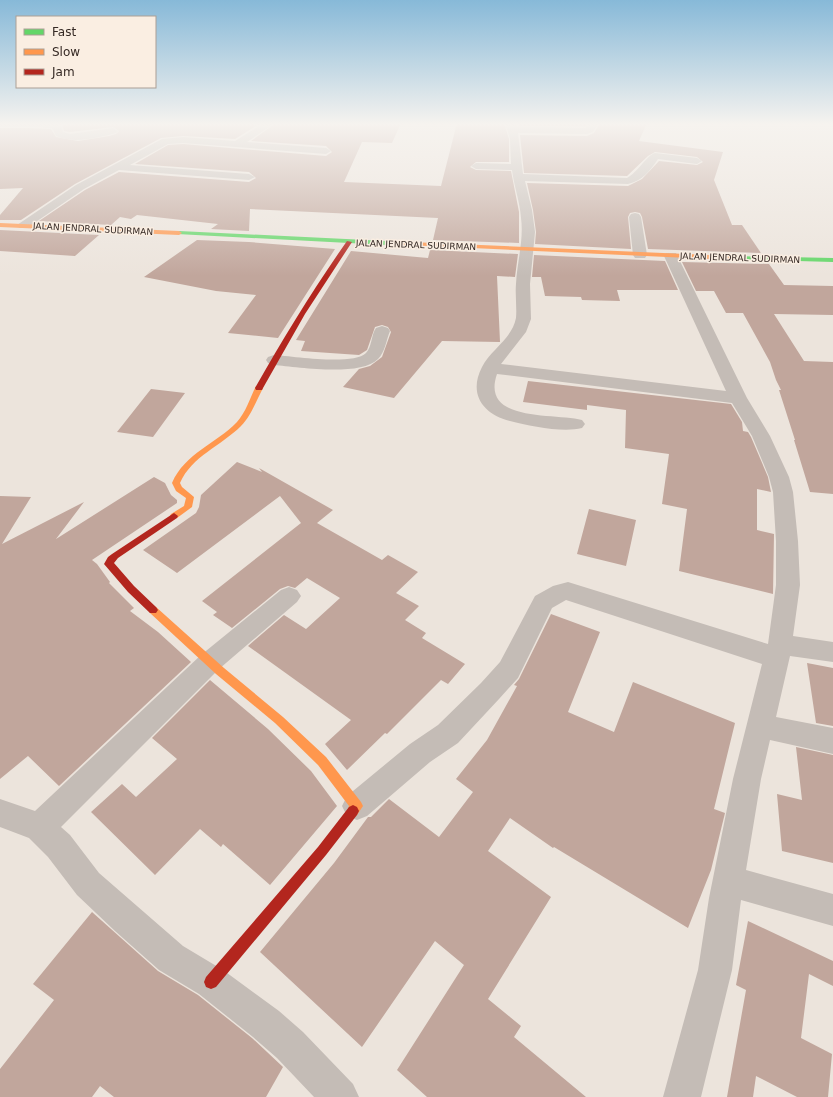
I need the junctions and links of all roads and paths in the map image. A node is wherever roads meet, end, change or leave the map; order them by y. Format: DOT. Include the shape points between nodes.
graph roads {
  1 [pos="106,174"];
  2 [pos="212,174"];
  3 [pos="518,174"];
  4 [pos="545,174"];
  5 [pos="639,174"];
  6 [pos="249,177"];
  7 [pos="635,218"];
  8 [pos="0,225"];
  9 [pos="23,225"];
  10 [pos="349,242"];
  11 [pos="528,250"];
  12 [pos="640,255"];
  13 [pos="671,256"];
  14 [pos="833,260"];
  15 [pos="382,331"];
  16 [pos="274,360"];
  17 [pos="490,368"];
  18 [pos="738,398"];
  19 [pos="576,424"];
  20 [pos="288,596"];
  21 [pos="778,651"];
  22 [pos="833,652"];
  23 [pos="210,662"];
  24 [pos="760,726"];
  25 [pos="833,741"];
  26 [pos="357,806"];
  27 [pos="0,813"];
  28 [pos="39,828"];
  29 [pos="729,881"];
  30 [pos="833,910"];
  31 [pos="211,982"];
  32 [pos="340,1097"];
  33 [pos="682,1097"];
  1 -- 9 [label="street"];
  2 -- 6 [label="street"];
  3 -- 11 [label="street" via="528,223"];
  4 -- 5 [label="street" via="628,181"];
  7 -- 12 [label="street"];
  8 -- 9 [label="street, JALAN JENDRAL SUDIRMAN"];
  9 -- 10 [label="street, JALAN JENDRAL SUDIRMAN"];
  10 -- 11 [label="street, JALAN JENDRAL SUDIRMAN"];
  10 -- 16 [label="street"];
  11 -- 12 [label="street, JALAN JENDRAL SUDIRMAN"];
  11 -- 17 [label="street" via="523,284 522,323 514,340"];
  12 -- 13 [label="street, JALAN JENDRAL SUDIRMAN"];
  13 -- 14 [label="street, JALAN JENDRAL SUDIRMAN"];
  13 -- 18 [label="street"];
  15 -- 16 [label="street" via="373,354 363,362 338,364"];
  16 -- 23 [label="street" via="241,422 184,467 178,476 176,484 190,497 188,507 115,556 109,564 131,589"];
  17 -- 18 [label="street"];
  17 -- 19 [label="street" via="486,384 487,398 496,409 516,416"];
  18 -- 21 [label="street" via="761,436 783,492 788,585"];
  20 -- 23 [label="street"];
  21 -- 22 [label="street"];
  21 -- 24 [label="street"];
  21 -- 26 [label="street" via="568,590 561,592 543,602 509,670 490,691 448,734 420,753"];
  23 -- 26 [label="street" via="279,720 322,761"];
  23 -- 28 [label="street"];
  24 -- 25 [label="street"];
  24 -- 29 [label="street" via="747,779"];
  26 -- 31 [label="street"];
  27 -- 28 [label="street"];
  28 -- 31 [label="street" via="58,846 88,884 127,919 171,958"];
  29 -- 30 [label="street"];
  29 -- 33 [label="street" via="712,983"];
  31 -- 32 [label="street" via="290,1045"];
}
